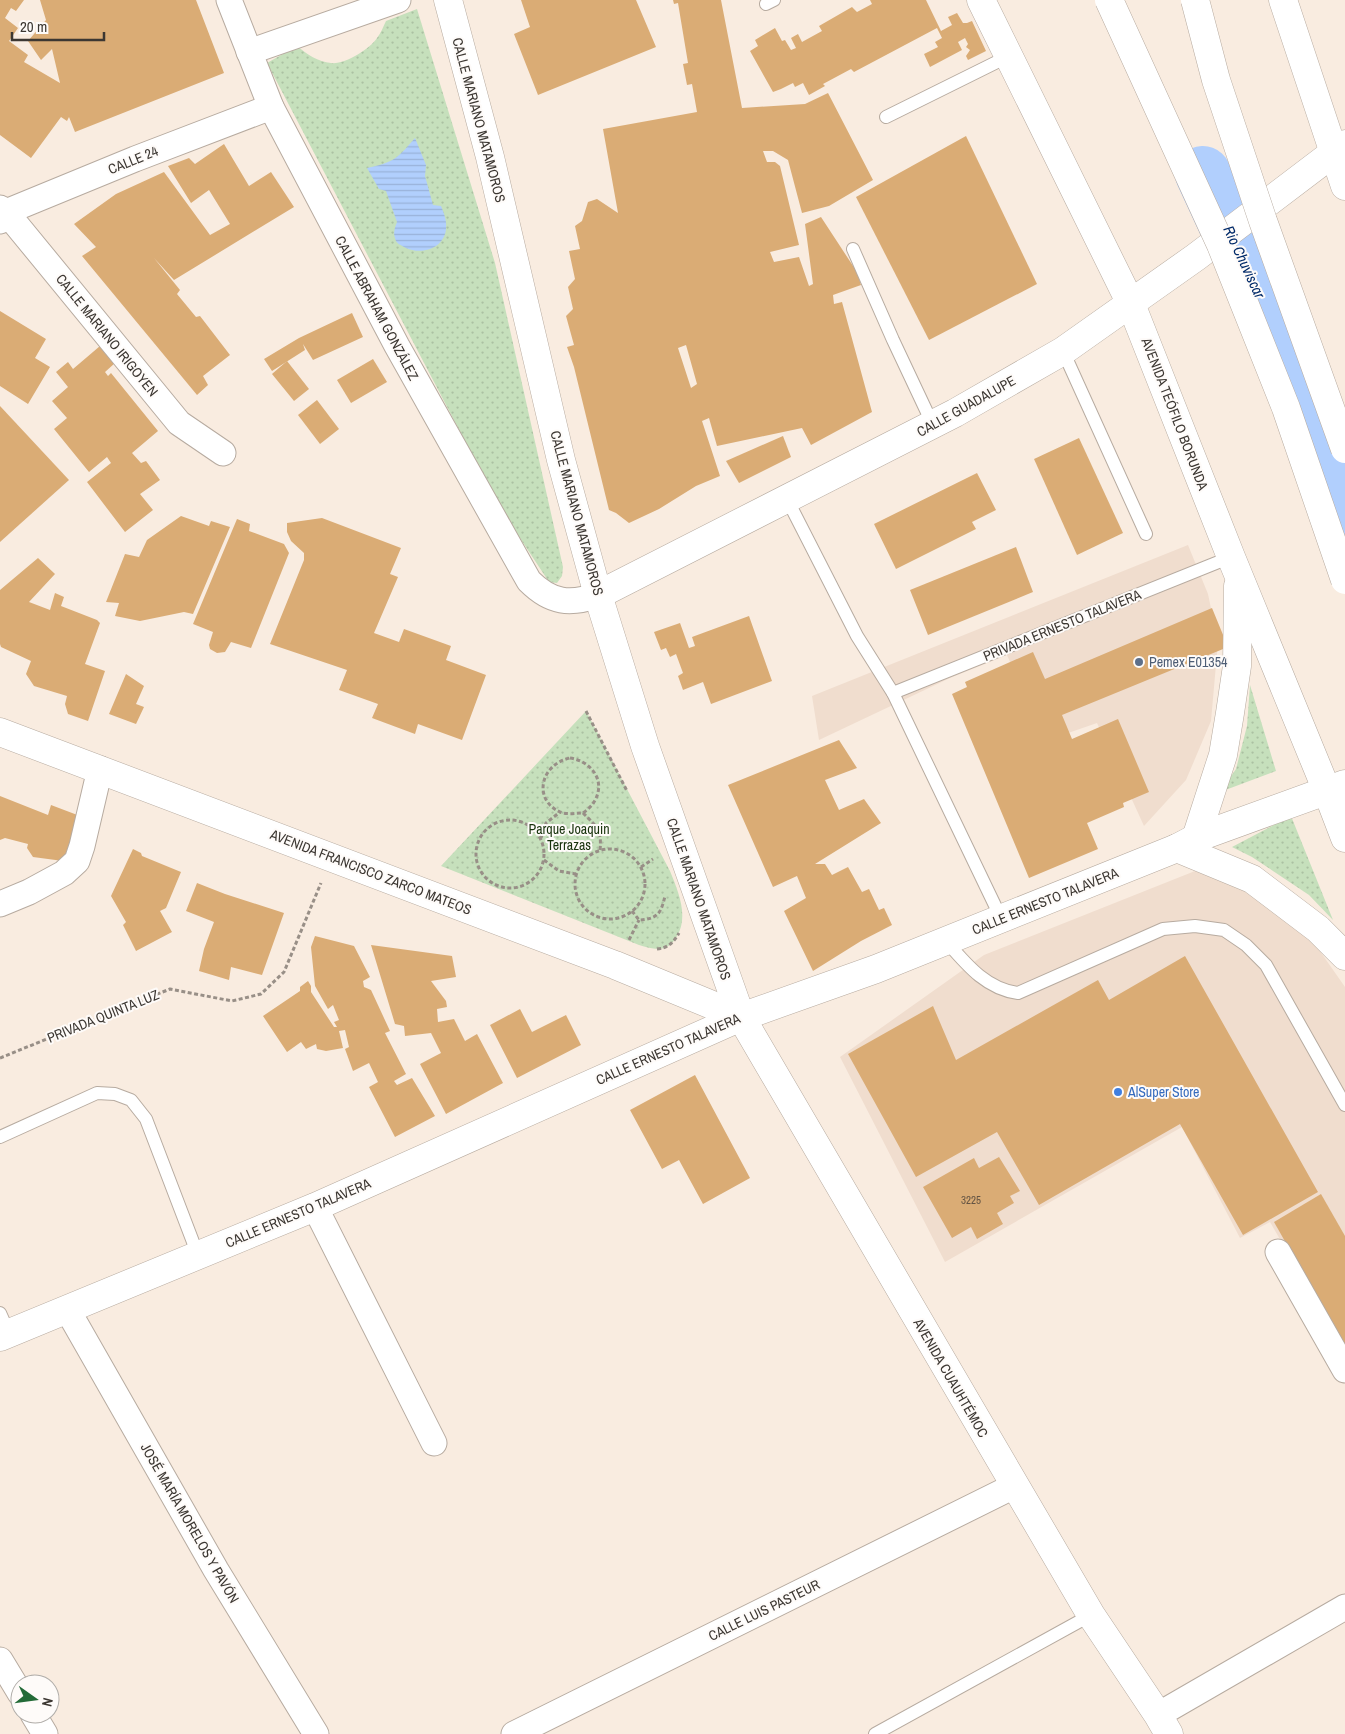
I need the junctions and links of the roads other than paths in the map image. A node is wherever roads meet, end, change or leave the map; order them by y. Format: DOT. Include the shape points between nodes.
graph roads {
  1 [pos="229,0"];
  2 [pos="398,0"];
  3 [pos="448,0"];
  4 [pos="981,0"];
  5 [pos="1109,0"];
  6 [pos="1195,0"];
  7 [pos="1283,0"];
  8 [pos="249,52"];
  9 [pos="1009,56"];
  10 [pos="270,106"];
  11 [pos="886,116"];
  12 [pos="1340,147"];
  13 [pos="1345,186"];
  14 [pos="2,214"];
  15 [pos="853,249"];
  16 [pos="1131,304"];
  17 [pos="1063,352"];
  18 [pos="933,424"];
  19 [pos="1345,449"];
  20 [pos="222,453"];
  21 [pos="787,499"];
  22 [pos="1146,534"];
  23 [pos="1234,566"];
  24 [pos="1345,580"];
  25 [pos="598,594"];
  26 [pos="552,598"];
  27 [pos="893,693"];
  28 [pos="0,732"];
  29 [pos="100,769"];
  30 [pos="1334,788"];
  31 [pos="1345,838"];
  32 [pos="1186,843"];
  33 [pos="0,904"];
  34 [pos="1001,918"];
  35 [pos="946,941"];
  36 [pos="1345,956"];
  37 [pos="740,1017"];
  38 [pos="1345,1104"];
  39 [pos="0,1137"];
  40 [pos="316,1207"];
  41 [pos="1278,1252"];
  42 [pos="198,1254"];
  43 [pos="67,1309"];
  44 [pos="3,1328"];
  45 [pos="1345,1370"];
  46 [pos="434,1443"];
  47 [pos="1014,1486"];
  48 [pos="1345,1607"];
  49 [pos="1091,1615"];
  50 [pos="0,1660"];
  51 [pos="10,1676"];
  52 [pos="1164,1724"];
  53 [pos="316,1734"];
  54 [pos="514,1734"];
  55 [pos="875,1734"];
  1 -- 8 [label="street, CALLE ABRAHAM GONZÁLEZ"];
  2 -- 8 [label="street"];
  3 -- 25 [label="main road, CALLE MARIANO MATAMOROS" via="490,158 561,460"];
  4 -- 9 [label="main road, AVENIDA TEÓFILO BORUNDA"];
  5 -- 24 [label="main road, bridge" via="1221,245 1286,408"];
  6 -- 19 [label="main road, bridge" via="1216,80 1263,221"];
  7 -- 12 [label="main road"];
  8 -- 10 [label="street, CALLE ABRAHAM GONZÁLEZ"];
  9 -- 11 [label="lane"];
  9 -- 16 [label="main road, AVENIDA TEÓFILO BORUNDA"];
  10 -- 14 [label="street, CALLE 24"];
  10 -- 26 [label="street, CALLE ABRAHAM GONZÁLEZ" via="397,346 529,581"];
  12 -- 13 [label="main road"];
  12 -- 16 [label="main road, CALLE GUADALUPE, bridge"];
  14 -- 20 [label="street, CALLE MARIANO IRIGOYEN" via="179,423"];
  15 -- 18 [label="lane"];
  16 -- 17 [label="main road, CALLE GUADALUPE"];
  16 -- 23 [label="main road, AVENIDA TEÓFILO BORUNDA"];
  17 -- 18 [label="main road, CALLE GUADALUPE"];
  17 -- 22 [label="lane"];
  18 -- 21 [label="main road, CALLE GUADALUPE"];
  21 -- 25 [label="main road, CALLE GUADALUPE"];
  21 -- 27 [label="lane" via="857,636"];
  23 -- 27 [label="lane, PRIVADA ERNESTO TALAVERA"];
  23 -- 30 [label="main road, AVENIDA TEÓFILO BORUNDA"];
  23 -- 32 [label="main road" via="1237,666 1223,755"];
  25 -- 26 [label="street, CALLE GUADALUPE" via="581,601"];
  25 -- 37 [label="main road, CALLE MARIANO MATAMOROS" via="645,746"];
  27 -- 34 [label="lane"];
  28 -- 29 [label="main road, AVENIDA FRANCISCO ZARCO MATEOS"];
  29 -- 33 [label="street" via="76,861 64,873"];
  29 -- 37 [label="main road, AVENIDA FRANCISCO ZARCO MATEOS" via="615,965"];
  30 -- 31 [label="main road, AVENIDA TEÓFILO BORUNDA"];
  30 -- 32 [label="main road, CALLE ERNESTO TALAVERA"];
  32 -- 34 [label="main road, CALLE ERNESTO TALAVERA"];
  32 -- 36 [label="main road" via="1252,879 1318,928"];
  34 -- 35 [label="main road, CALLE ERNESTO TALAVERA"];
  35 -- 37 [label="main road, CALLE ERNESTO TALAVERA"];
  35 -- 38 [label="lane" via="988,983 1006,992 1018,993 1163,929 1195,926 1224,930 1246,945 1266,965"];
  37 -- 40 [label="main road, CALLE ERNESTO TALAVERA"];
  37 -- 47 [label="main road, AVENIDA CUAUHTÉMOC"];
  39 -- 42 [label="lane" via="97,1093 115,1094 131,1100 146,1119"];
  40 -- 42 [label="main road, CALLE ERNESTO TALAVERA"];
  40 -- 46 [label="street"];
  41 -- 45 [label="street"];
  42 -- 43 [label="main road, CALLE ERNESTO TALAVERA"];
  43 -- 44 [label="main road, CALLE ERNESTO TALAVERA"];
  43 -- 53 [label="street, JOSÉ MARÍA MORELOS Y PAVÓN" via="216,1570"];
  47 -- 49 [label="main road, AVENIDA CUAUHTÉMOC"];
  47 -- 54 [label="street, CALLE LUIS PASTEUR"];
  48 -- 52 [label="street"];
  49 -- 52 [label="main road, AVENIDA CUAUHTÉMOC"];
  49 -- 55 [label="lane"];
  50 -- 51 [label="street"];
}
